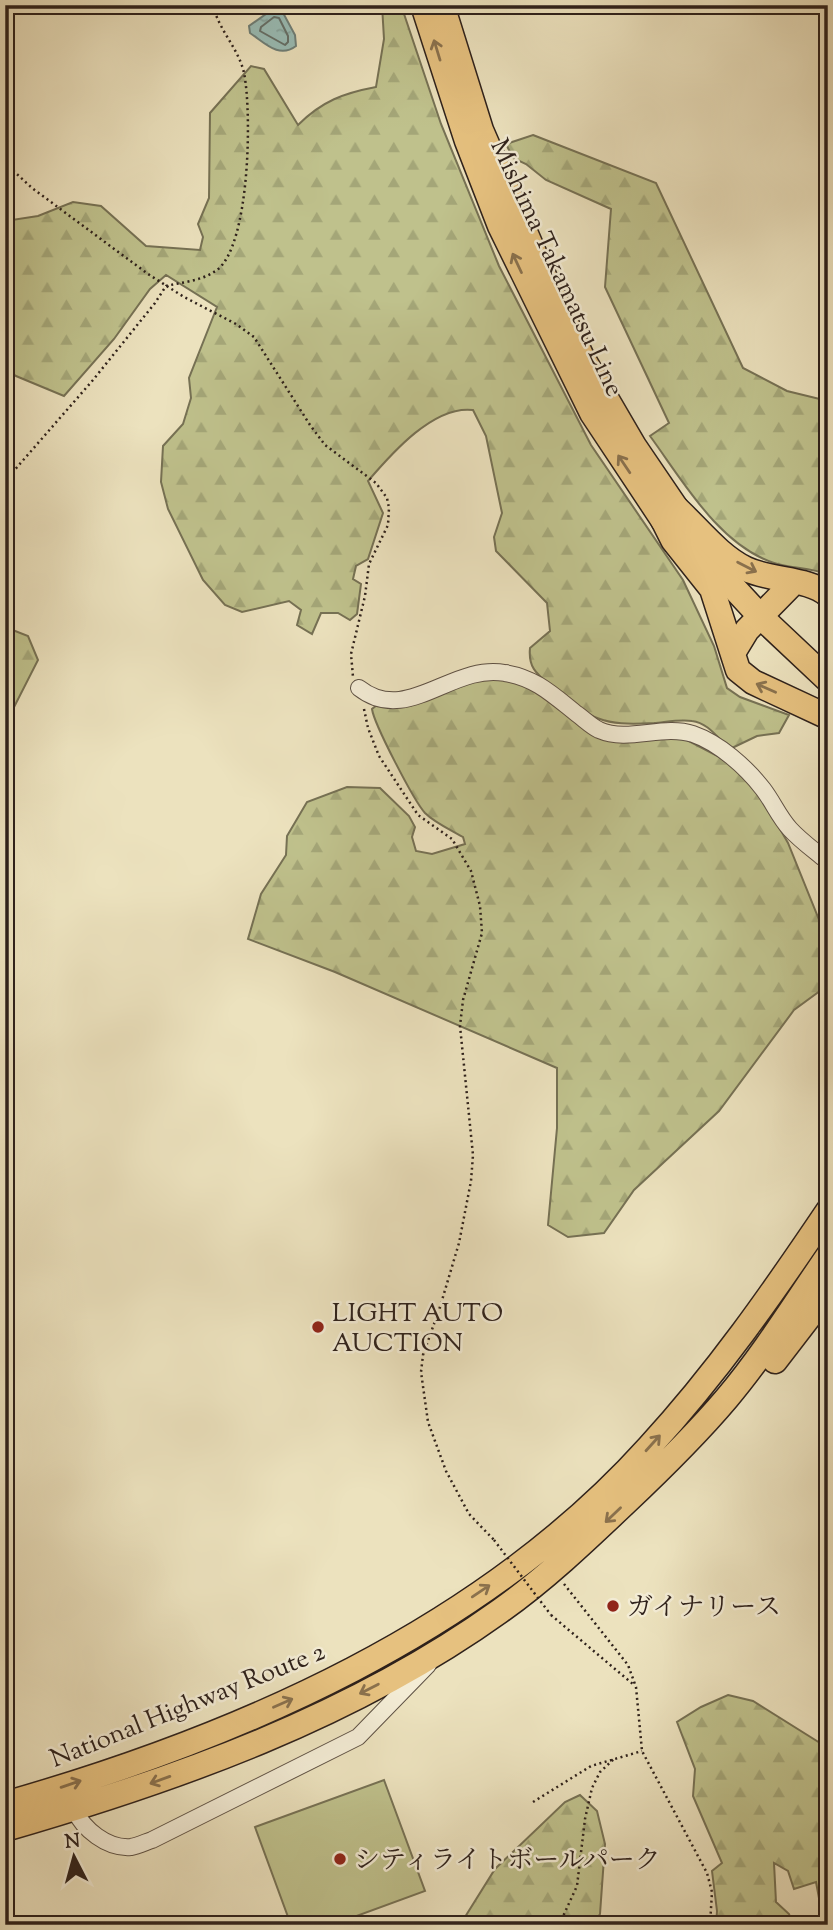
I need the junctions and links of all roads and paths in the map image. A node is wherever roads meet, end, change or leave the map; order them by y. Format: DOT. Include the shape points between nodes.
graph roads {
  1 [pos="214,5"];
  2 [pos="424,5"];
  3 [pos="442,5"];
  4 [pos="5,163"];
  5 [pos="166,286"];
  6 [pos="5,481"];
  7 [pos="669,514"];
  8 [pos="794,582"];
  9 [pos="828,595"];
  10 [pos="760,616"];
  11 [pos="733,653"];
  12 [pos="828,680"];
  13 [pos="359,688"];
  14 [pos="828,716"];
  15 [pos="828,859"];
  16 [pos="828,1211"];
  17 [pos="828,1256"];
  18 [pos="828,1292"];
  19 [pos="684,1447"];
  20 [pos="552,1569"];
  21 [pos="443,1648"];
  22 [pos="636,1687"];
  23 [pos="642,1751"];
  24 [pos="615,1758"];
  25 [pos="533,1802"];
  26 [pos="5,1804"];
  27 [pos="74,1809"];
  28 [pos="5,1829"];
  29 [pos="559,1925"];
  30 [pos="710,1925"];
  1 -- 5 [label="path" via="244,71 249,121 243,200 233,247 219,269"];
  7 -- 2 [label="main road, Mishima Takamatsu Line, one-way" via="592,413 520,270 467,141"];
  3 -- 7 [label="main road, Mishima Takamatsu Line" via="481,130 548,285 582,357"];
  4 -- 5 [label="path" via="84,229"];
  5 -- 6 [label="path" via="93,380"];
  5 -- 13 [label="path" via="254,337 325,445 376,482 387,498 388,525 369,564 351,654 350,667"];
  7 -- 8 [label="main road, one-way" via="744,568"];
  7 -- 10 [label="main road, Mishima Takamatsu Line"];
  7 -- 11 [label="main road" via="673,540 712,589"];
  8 -- 9 [label="main road" via="812,585"];
  8 -- 10 [label="main road"];
  10 -- 11 [label="main road"];
  10 -- 12 [label="main road, Mishima Takamatsu Line"];
  14 -- 11 [label="main road, one-way" via="753,682 738,670"];
  13 -- 15 [label="street" via="370,696 404,700 459,677 501,672 534,681 596,729 614,735 690,733 734,761 762,788 789,828"];
  13 -- 22 [label="path, bridge" via="379,756 418,815 452,839 471,871 480,906 482,933 460,1026 471,1181 459,1243 423,1355 428,1423 468,1514 494,1540 551,1615"];
  26 -- 16 [label="main road, National Highway Route 2, one-way" via="165,1751 282,1704 369,1662 498,1580 551,1539 648,1449 722,1363"];
  17 -- 19 [label="main road, National Highway Route 2" via="728,1397"];
  18 -- 19 [label="main road" via="752,1391 720,1422"];
  19 -- 20 [label="main road, National Highway Route 2, one-way"];
  20 -- 21 [label="main road, National Highway Route 2"];
  20 -- 22 [label="path" via="628,1665"];
  21 -- 27 [label="main road, National Highway Route 2, one-way" via="293,1728"];
  21 -- 27 [label="street" via="358,1737 152,1840 131,1847 109,1843 80,1822"];
  22 -- 23 [label="path"];
  23 -- 24 [label="path"];
  23 -- 30 [label="path" via="707,1873 712,1892"];
  24 -- 25 [label="path" via="591,1766"];
  24 -- 29 [label="path" via="592,1788 577,1886"];
  27 -- 28 [label="main road, National Highway Route 2"];
}
